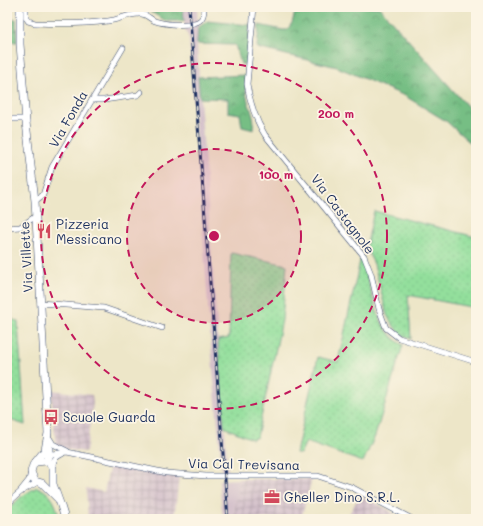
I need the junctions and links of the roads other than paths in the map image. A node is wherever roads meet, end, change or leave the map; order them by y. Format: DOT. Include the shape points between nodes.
graph roads {
  1 [pos="20,7"];
  2 [pos="26,7"];
  3 [pos="204,7"];
  4 [pos="254,7"];
  5 [pos="123,48"];
  6 [pos="141,92"];
  7 [pos="92,100"];
  8 [pos="7,118"];
  9 [pos="26,122"];
  10 [pos="35,201"];
  11 [pos="36,216"];
  12 [pos="7,228"];
  13 [pos="40,303"];
  14 [pos="162,328"];
  15 [pos="476,362"];
  16 [pos="48,433"];
  17 [pos="68,453"];
  18 [pos="46,461"];
  19 [pos="36,462"];
  20 [pos="30,472"];
  21 [pos="53,474"];
  22 [pos="40,483"];
  23 [pos="20,491"];
  24 [pos="57,498"];
  25 [pos="7,506"];
  26 [pos="65,519"];
  27 [pos="412,519"];
  1 -- 9 [label="street, Via Villette"];
  2 -- 3 [label="street" via="28,21 35,23 113,21 142,14 167,24 191,24 200,20"];
  4 -- 15 [label="street, Via Castagnole" via="247,84 249,97 265,135 364,256 371,274 378,309 386,328 399,338"];
  5 -- 7 [label="street, Via Fonda"];
  6 -- 7 [label="street" via="132,96"];
  7 -- 10 [label="street, Via Fonda" via="52,167 43,195"];
  8 -- 9 [label="street" via="23,119"];
  9 -- 10 [label="street, Via Villette"];
  10 -- 11 [label="street, Via Villette"];
  11 -- 12 [label="street" via="20,227"];
  11 -- 13 [label="street, Via Villette"];
  13 -- 14 [label="street" via="104,308"];
  13 -- 16 [label="street, Via Villette"];
  16 -- 17 [label="street, Via Cal Trevisana" via="53,444"];
  16 -- 18 [label="street, Via Villette" via="50,445"];
  16 -- 19 [label="street, Via Villette" via="45,450"];
  17 -- 18 [label="street" via="52,454"];
  17 -- 21 [label="street" via="54,459"];
  17 -- 27 [label="street, Via Cal Trevisana" via="167,473 206,476 318,476 351,487"];
  18 -- 19 [label="street"];
  18 -- 21 [label="street" via="51,465"];
  19 -- 20 [label="street, Via Villette"];
  20 -- 22 [label="street" via="32,478"];
  20 -- 23 [label="street" via="29,480"];
  21 -- 22 [label="street" via="49,481"];
  21 -- 24 [label="street"];
  22 -- 23 [label="street"];
  22 -- 24 [label="street"];
  23 -- 25 [label="street"];
  24 -- 26 [label="street"];
}
